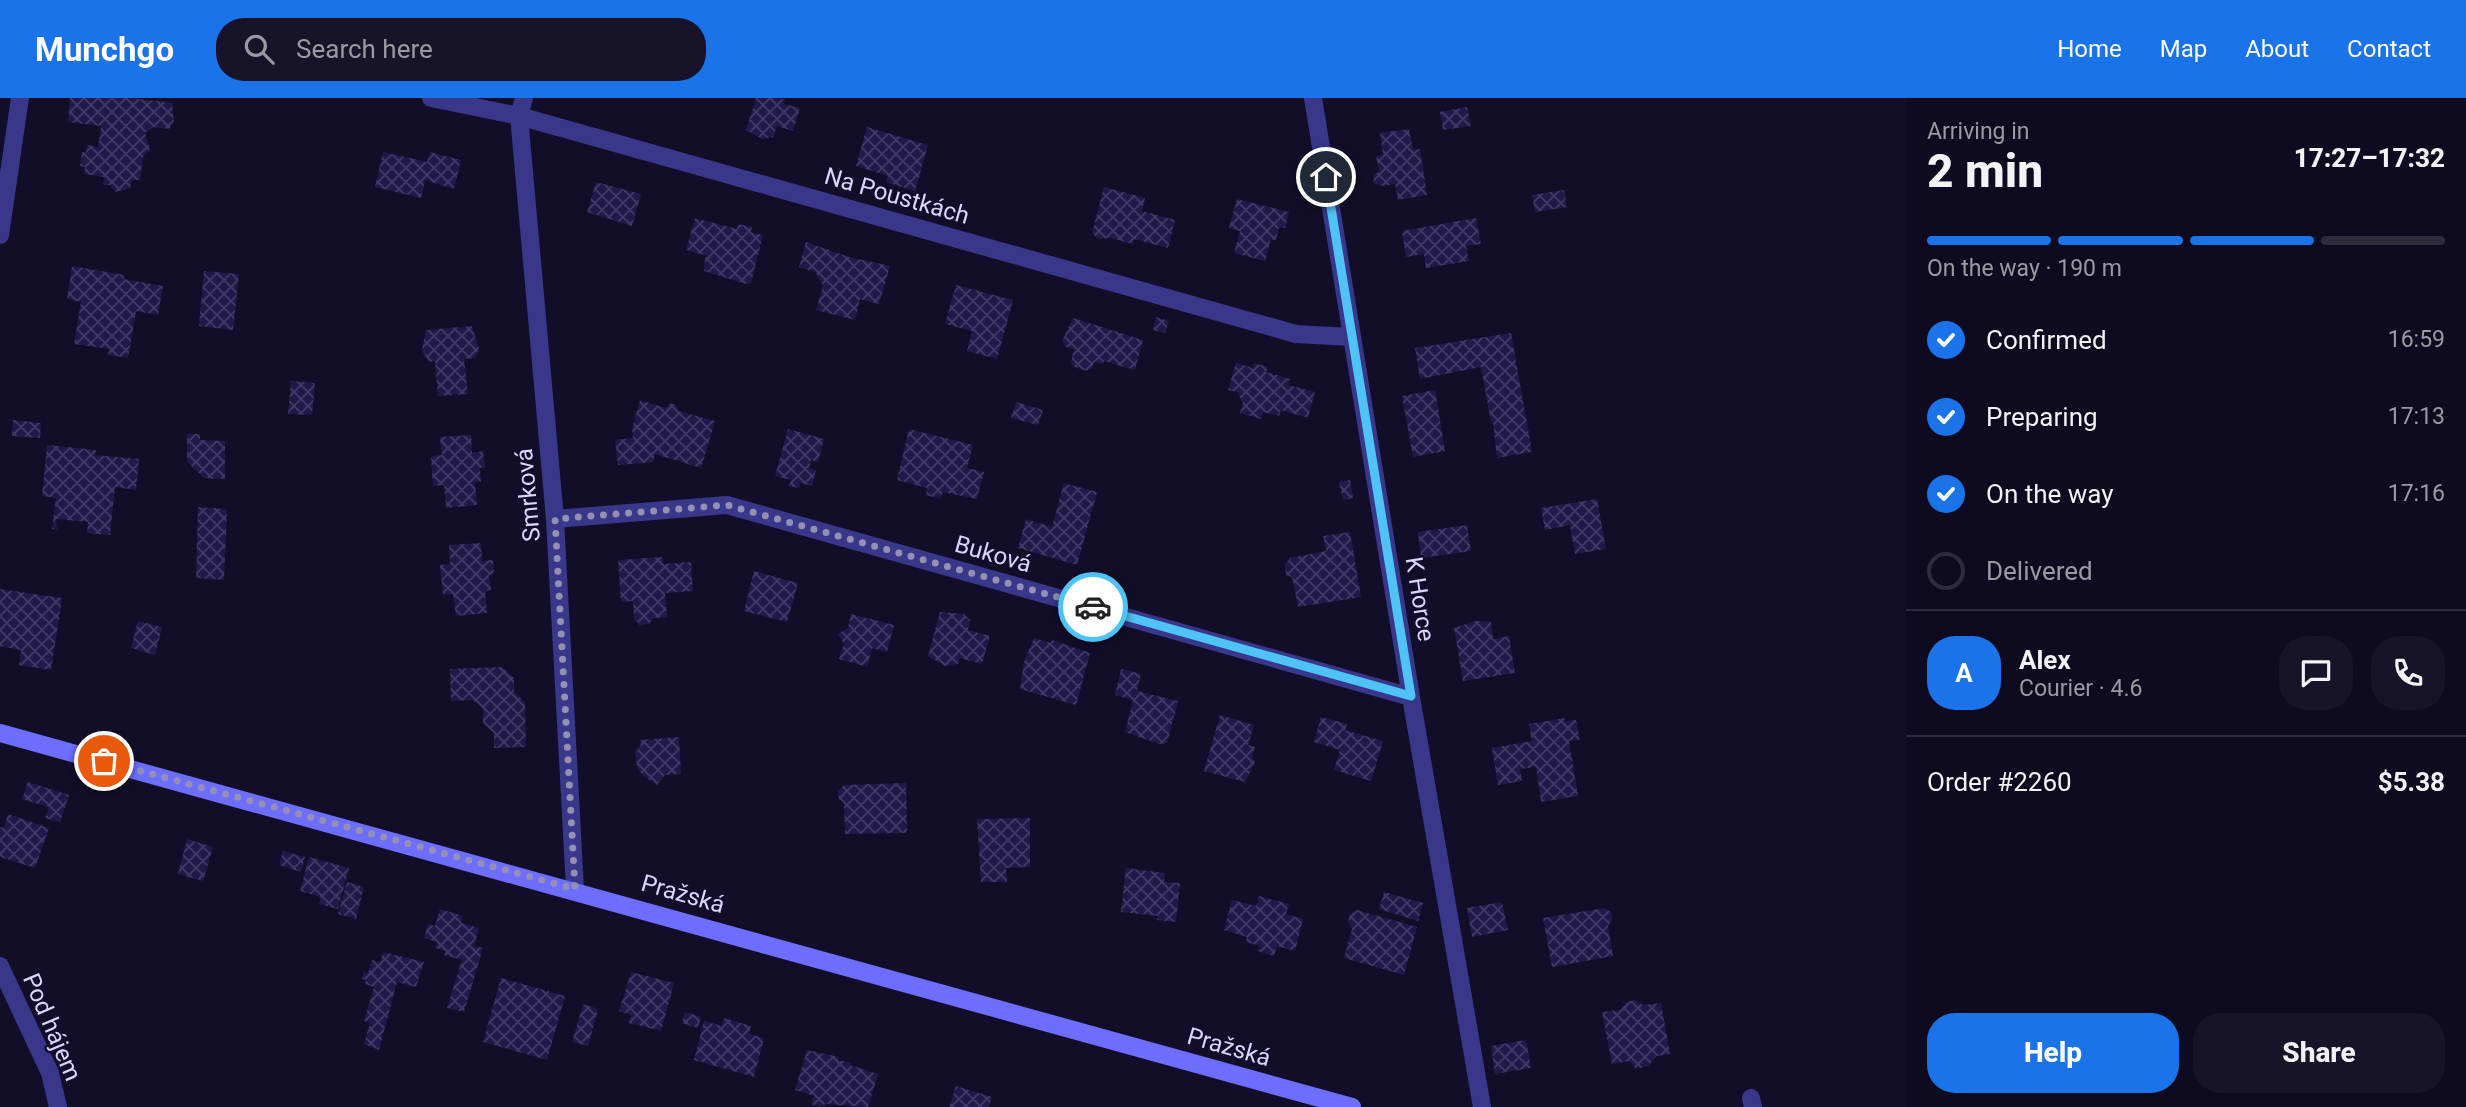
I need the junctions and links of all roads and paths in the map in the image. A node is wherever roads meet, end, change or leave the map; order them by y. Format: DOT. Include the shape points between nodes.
graph roads {
  1 [pos="20,98"];
  2 [pos="431,98"];
  3 [pos="524,98"];
  4 [pos="1313,98"];
  5 [pos="519,116"];
  6 [pos="0,235"];
  7 [pos="1351,337"];
  8 [pos="555,519"];
  9 [pos="1411,696"];
  10 [pos="0,733"];
  11 [pos="575,889"];
  12 [pos="0,966"];
  13 [pos="58,1107"];
  14 [pos="1352,1107"];
  15 [pos="1482,1107"];
  1 -- 6 [label="street"];
  2 -- 5 [label="street, Na Poustkách"];
  3 -- 5 [label="street, Smrková"];
  4 -- 7 [label="street, K Horce"];
  5 -- 7 [label="street, Na Poustkách" via="1296,334"];
  5 -- 8 [label="street, Smrková"];
  7 -- 9 [label="street, K Horce"];
  8 -- 9 [label="street, Buková" via="727,505"];
  8 -- 11 [label="street, Smrková"];
  9 -- 15 [label="street, K Horce"];
  10 -- 11 [label="main road, Pražská"];
  11 -- 14 [label="main road, Pražská"];
  12 -- 13 [label="street, Pod hájem" via="50,1073"];
}
